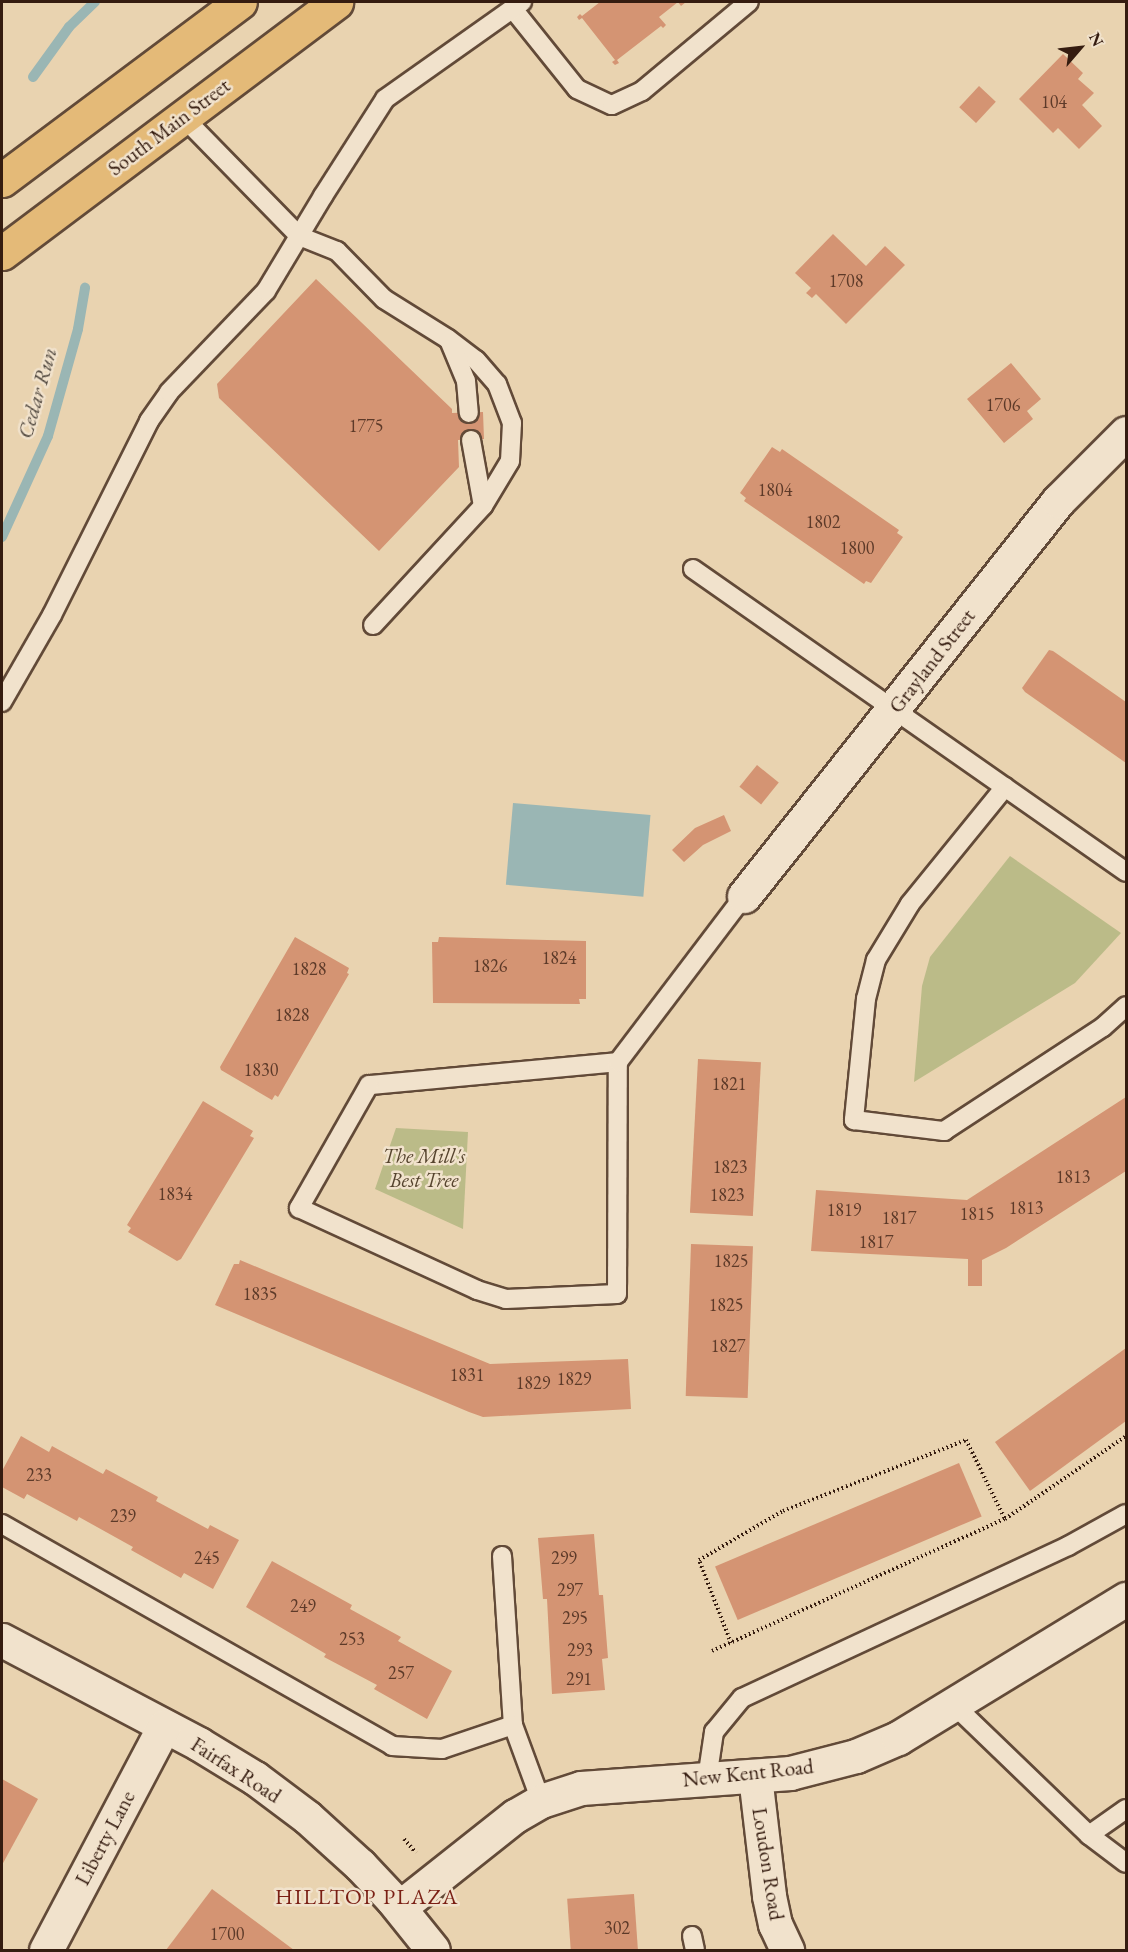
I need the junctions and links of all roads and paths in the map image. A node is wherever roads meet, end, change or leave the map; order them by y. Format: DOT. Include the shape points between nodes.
graph roads {
  1 [pos="240,2"];
  2 [pos="336,2"];
  3 [pos="749,2"];
  4 [pos="517,5"];
  5 [pos="183,117"];
  6 [pos="2,180"];
  7 [pos="299,236"];
  8 [pos="2,253"];
  9 [pos="448,339"];
  10 [pos="469,412"];
  11 [pos="1126,433"];
  12 [pos="471,440"];
  13 [pos="483,506"];
  14 [pos="693,569"];
  15 [pos="373,625"];
  16 [pos="2,702"];
  17 [pos="895,709"];
  18 [pos="1005,787"];
  19 [pos="1126,872"];
  20 [pos="744,896"];
  21 [pos="1126,1006"];
  22 [pos="618,1062"];
  23 [pos="1126,1436"];
  24 [pos="1126,1514"];
  25 [pos="1005,1519"];
  26 [pos="2,1524"];
  27 [pos="502,1556"];
  28 [pos="1126,1599"];
  29 [pos="2,1640"];
  30 [pos="732,1643"];
  31 [pos="712,1651"];
  32 [pos="954,1705"];
  33 [pos="513,1725"];
  34 [pos="164,1726"];
  35 [pos="755,1776"];
  36 [pos="707,1779"];
  37 [pos="541,1801"];
  38 [pos="1126,1809"];
  39 [pos="1089,1835"];
  40 [pos="1126,1863"];
  41 [pos="400,1908"];
  42 [pos="46,1950"];
  43 [pos="433,1950"];
  44 [pos="787,1950"];
  1 -- 6 [label="main road"];
  2 -- 5 [label="main road, South Main Street"];
  3 -- 4 [label="lane" via="642,91 612,105 577,89"];
  4 -- 7 [label="lane" via="386,99"];
  5 -- 7 [label="lane"];
  5 -- 8 [label="main road, South Main Street"];
  7 -- 9 [label="lane" via="337,251 384,298"];
  7 -- 16 [label="lane" via="266,291 169,392 149,421 51,615"];
  9 -- 10 [label="lane" via="466,381"];
  9 -- 13 [label="lane" via="476,360 497,384 512,423 510,460"];
  11 -- 17 [label="street, Grayland Street" via="1058,501"];
  12 -- 13 [label="lane"];
  13 -- 15 [label="lane"];
  14 -- 17 [label="lane"];
  17 -- 18 [label="lane"];
  17 -- 20 [label="street, Grayland Street"];
  18 -- 19 [label="lane"];
  18 -- 21 [label="lane" via="910,904 876,960 866,999 854,1120 944,1131 1103,1027"];
  20 -- 22 [label="lane"];
  22 -- 22 [label="lane" via="369,1086 299,1208 477,1290 506,1299 617,1294"];
  23 -- 25 [label="path"];
  24 -- 36 [label="lane" via="1068,1546 742,1698 714,1732"];
  25 -- 30 [label="path"];
  25 -- 30 [label="path" via="966,1440 783,1511 699,1560"];
  26 -- 33 [label="lane" via="392,1746 442,1749"];
  27 -- 33 [label="lane"];
  28 -- 32 [label="street, New Kent Road"];
  29 -- 34 [label="street, Fairfax Road"];
  30 -- 31 [label="path"];
  32 -- 35 [label="street, New Kent Road" via="898,1738 856,1756 790,1773"];
  32 -- 39 [label="lane"];
  33 -- 37 [label="lane"];
  34 -- 41 [label="street, Fairfax Road" via="255,1779 308,1817"];
  34 -- 42 [label="street, Liberty Lane"];
  35 -- 36 [label="street, New Kent Road"];
  35 -- 44 [label="street, Loudon Road" via="769,1896 775,1924"];
  36 -- 37 [label="street, New Kent Road" via="580,1788"];
  37 -- 41 [label="street, New Kent Road" via="515,1816"];
  38 -- 39 [label="lane"];
  39 -- 40 [label="lane"];
  41 -- 43 [label="street, Fairfax Road"];
}
